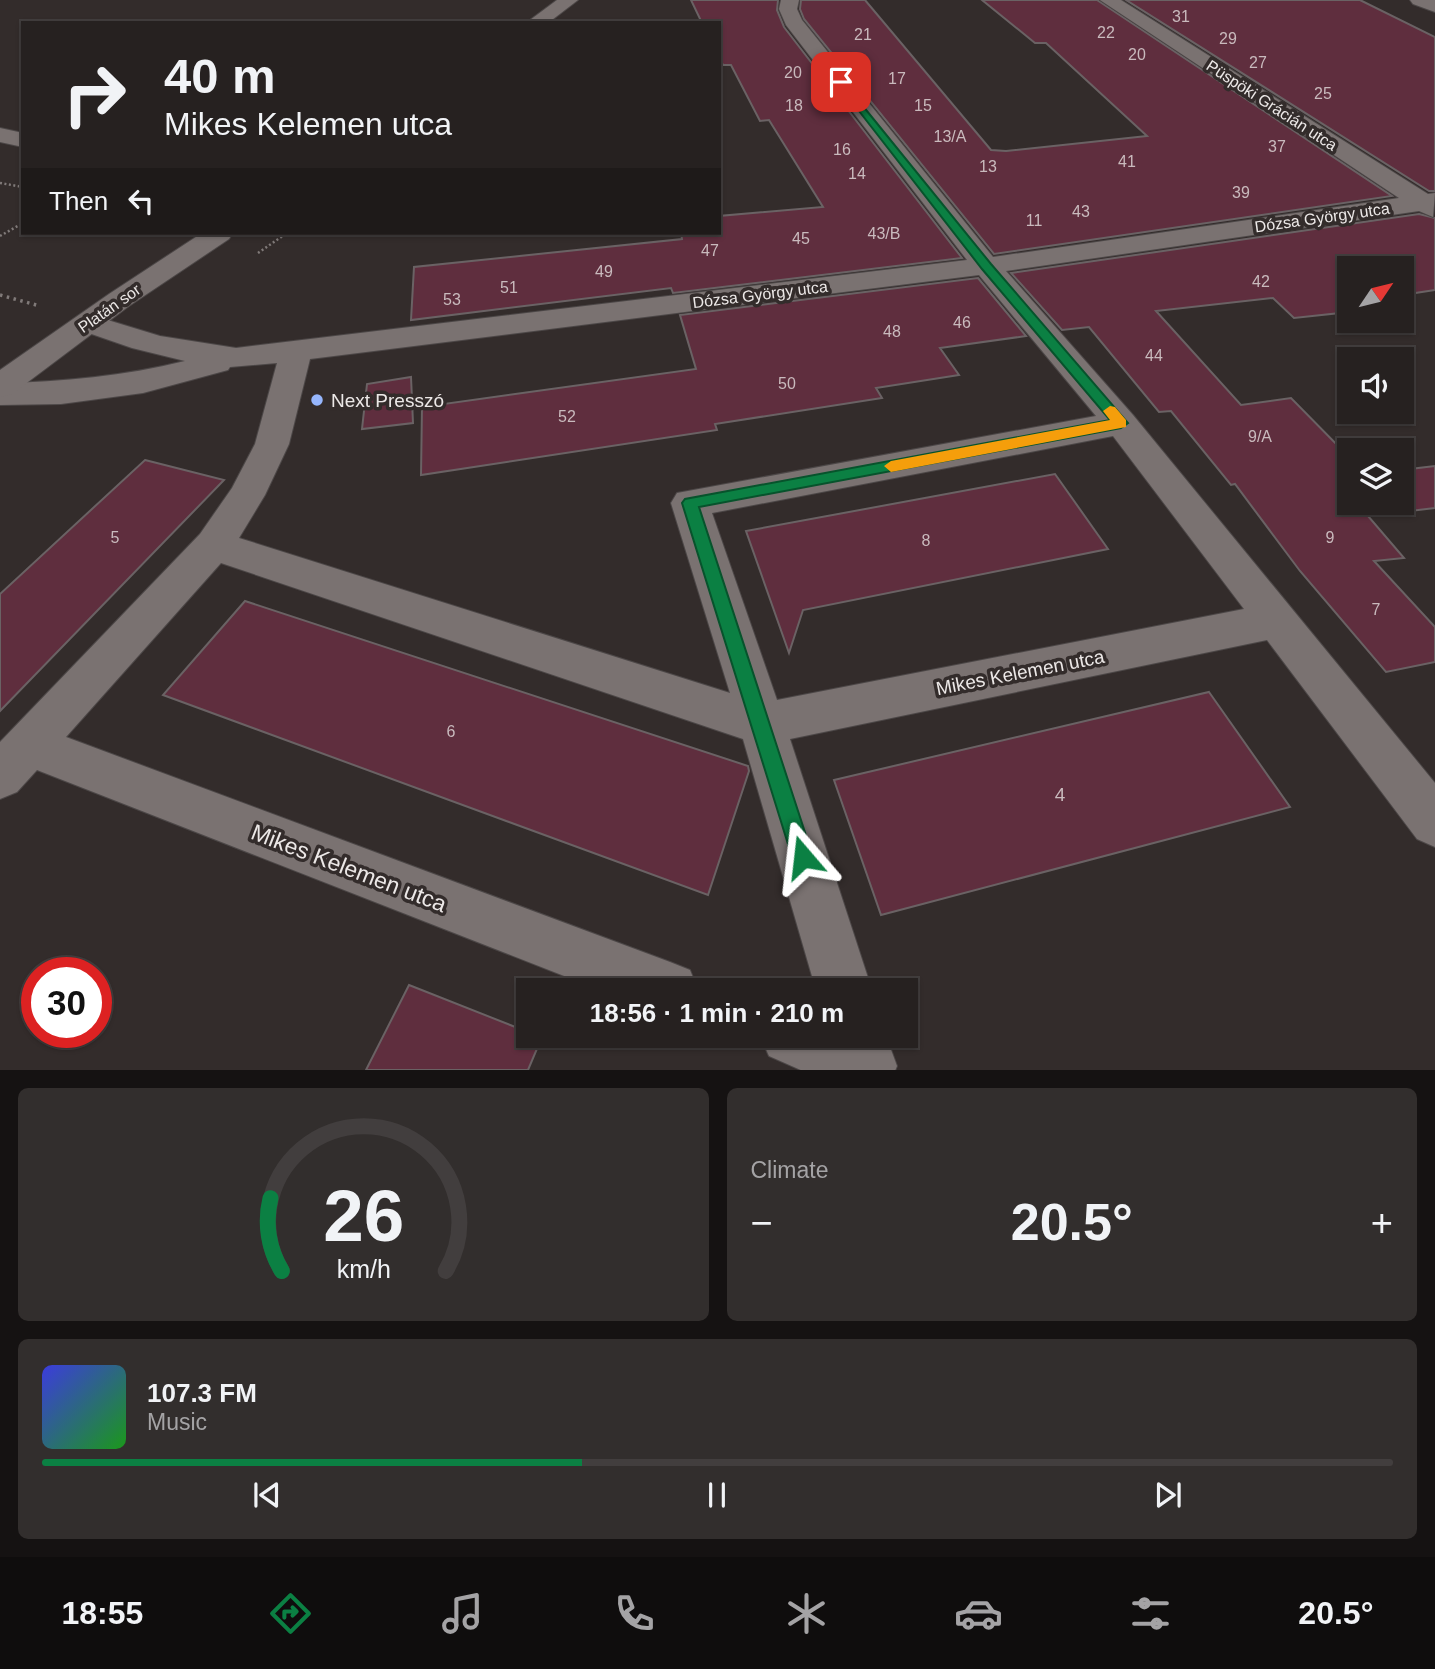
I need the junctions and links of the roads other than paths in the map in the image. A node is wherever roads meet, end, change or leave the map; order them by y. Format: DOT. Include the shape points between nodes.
graph roads {
  1 [pos="569,0"];
  2 [pos="1109,0"];
  3 [pos="1419,0"];
  4 [pos="1435,8"];
  5 [pos="791,10"];
  6 [pos="538,21"];
  7 [pos="0,135"];
  8 [pos="21,139"];
  9 [pos="1431,204"];
  10 [pos="217,235"];
  11 [pos="986,266"];
  12 [pos="88,323"];
  13 [pos="296,351"];
  14 [pos="236,358"];
  15 [pos="0,386"];
  16 [pos="0,394"];
  17 [pos="1121,423"];
  18 [pos="214,545"];
  19 [pos="1278,620"];
  20 [pos="762,724"];
  21 [pos="14,760"];
  22 [pos="1435,822"];
  23 [pos="636,978"];
  24 [pos="840,978"];
  25 [pos="832,1048"];
  26 [pos="864,1057"];
  1 -- 6 [label="street"];
  2 -- 9 [label="street, Püspöki Grácián utca"];
  3 -- 4 [label="street"];
  5 -- 11 [label="street"];
  7 -- 8 [label="street"];
  9 -- 11 [label="street, Dózsa György utca"];
  10 -- 12 [label="street, Platán sor"];
  11 -- 13 [label="street, Dózsa György utca"];
  11 -- 17 [label="street"];
  12 -- 14 [label="street, Dózsa György utca" via="134,341"];
  12 -- 15 [label="street, Platán sor"];
  13 -- 14 [label="street, Dózsa György utca"];
  13 -- 18 [label="street" via="272,444 247,495"];
  14 -- 16 [label="street" via="143,382 61,393"];
  17 -- 19 [label="street"];
  17 -- 20 [label="street" via="690,503"];
  18 -- 20 [label="street, Mikes Kelemen utca"];
  18 -- 21 [label="street"];
  19 -- 20 [label="street, Mikes Kelemen utca"];
  19 -- 22 [label="street"];
  20 -- 24 [label="street"];
  21 -- 23 [label="street, Mikes Kelemen utca"];
  25 -- 26 [label="street"];
}
